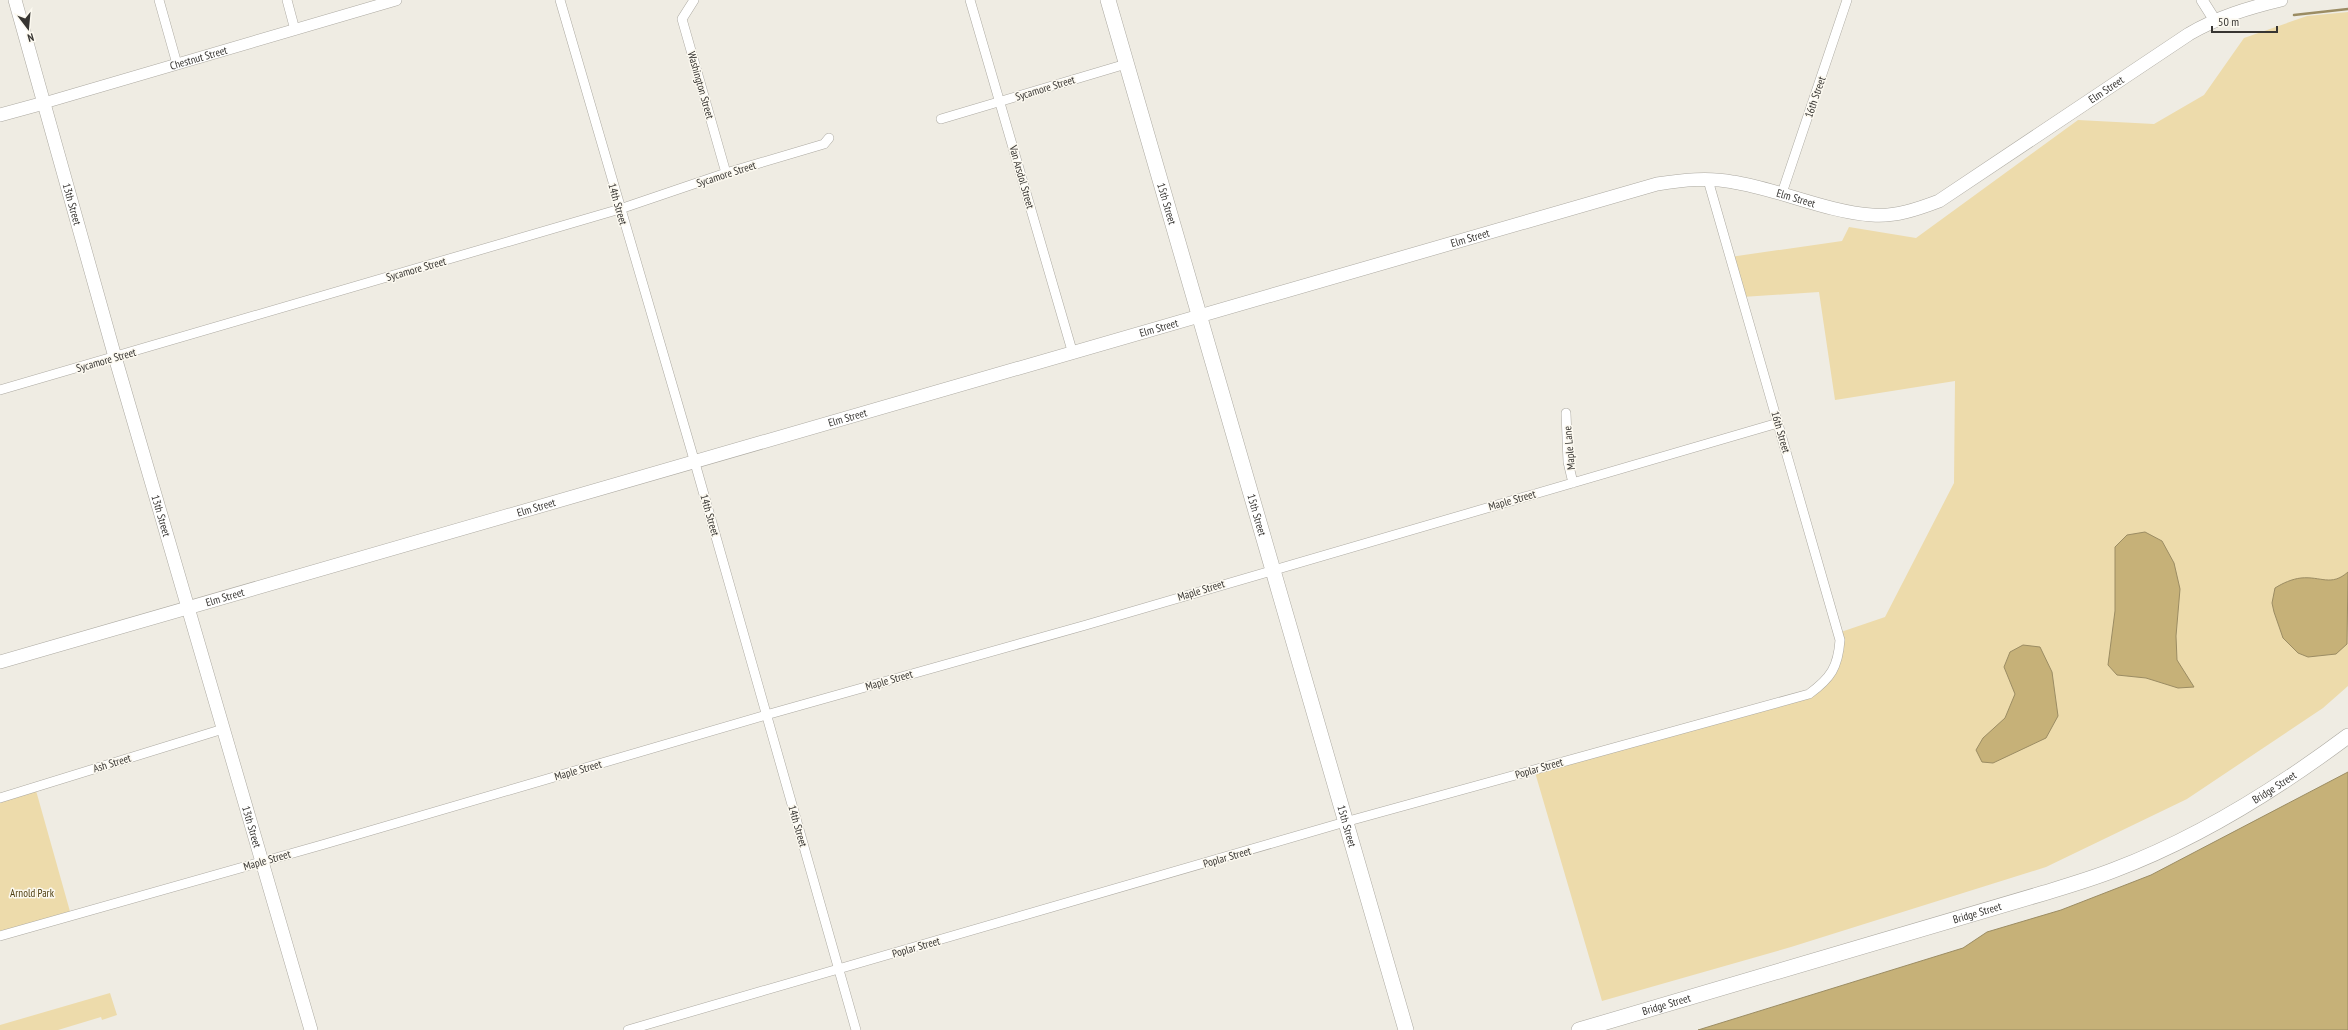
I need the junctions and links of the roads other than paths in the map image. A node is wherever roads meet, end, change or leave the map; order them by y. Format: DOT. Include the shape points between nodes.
graph roads {
  1 [pos="15,0"];
  2 [pos="159,0"];
  3 [pos="287,0"];
  4 [pos="396,0"];
  5 [pos="560,0"];
  6 [pos="694,0"];
  7 [pos="970,0"];
  8 [pos="1108,0"];
  9 [pos="1847,0"];
  10 [pos="2202,0"];
  11 [pos="2281,0"];
  12 [pos="2214,20"];
  13 [pos="295,30"];
  14 [pos="177,64"];
  15 [pos="1126,64"];
  16 [pos="1000,102"];
  17 [pos="44,103"];
  18 [pos="0,115"];
  19 [pos="942,119"];
  20 [pos="829,138"];
  21 [pos="726,173"];
  22 [pos="1708,180"];
  23 [pos="1782,193"];
  24 [pos="620,209"];
  25 [pos="1200,317"];
  26 [pos="1073,354"];
  27 [pos="115,357"];
  28 [pos="0,390"];
  29 [pos="1566,413"];
  30 [pos="1778,423"];
  31 [pos="695,463"];
  32 [pos="1573,482"];
  33 [pos="1273,569"];
  34 [pos="188,608"];
  35 [pos="0,662"];
  36 [pos="1825,682"];
  37 [pos="766,714"];
  38 [pos="223,729"];
  39 [pos="2348,736"];
  40 [pos="0,798"];
  41 [pos="1345,822"];
  42 [pos="262,862"];
  43 [pos="0,936"];
  44 [pos="839,968"];
  45 [pos="311,1030"];
  46 [pos="628,1030"];
  47 [pos="856,1030"];
  48 [pos="1406,1030"];
  49 [pos="1579,1030"];
  1 -- 17 [label="main road, 13th Street"];
  2 -- 14 [label="street"];
  3 -- 13 [label="street"];
  4 -- 13 [label="street, Chestnut Street"];
  5 -- 24 [label="street, 14th Street"];
  6 -- 21 [label="street, Washington Street" via="682,19"];
  7 -- 16 [label="street, Van Arsdol Street"];
  8 -- 15 [label="main road, 15th Street"];
  9 -- 23 [label="street, 16th Street"];
  10 -- 12 [label="street"];
  11 -- 12 [label="main road, Elm Street" via="2252,6"];
  12 -- 23 [label="main road, Elm Street" via="2189,34 1939,201 1915,210 1872,215 1848,212"];
  13 -- 14 [label="street, Chestnut Street"];
  14 -- 17 [label="street, Chestnut Street"];
  15 -- 16 [label="street, Sycamore Street"];
  15 -- 25 [label="main road, 15th Street"];
  16 -- 19 [label="street, Sycamore Street"];
  16 -- 26 [label="street, Van Arsdol Street"];
  17 -- 18 [label="main road, Chestnut Street"];
  17 -- 27 [label="main road, 13th Street"];
  20 -- 21 [label="street, Sycamore Street" via="824,144"];
  21 -- 24 [label="street, Sycamore Street"];
  22 -- 23 [label="main road, Elm Street" via="1733,181"];
  22 -- 25 [label="main road, Elm Street" via="1658,184"];
  22 -- 30 [label="street, 16th Street"];
  24 -- 27 [label="street, Sycamore Street"];
  24 -- 31 [label="street, 14th Street"];
  25 -- 26 [label="main road, Elm Street"];
  25 -- 33 [label="main road, 15th Street"];
  26 -- 31 [label="main road, Elm Street"];
  27 -- 28 [label="street, Sycamore Street"];
  27 -- 34 [label="main road, 13th Street"];
  29 -- 32 [label="street, Maple Lane" via="1568,462"];
  30 -- 32 [label="street, Maple Street"];
  30 -- 36 [label="street, 16th Street" via="1840,640 1839,660"];
  31 -- 34 [label="main road, Elm Street"];
  31 -- 37 [label="street, 14th Street"];
  32 -- 33 [label="street, Maple Street"];
  33 -- 37 [label="street, Maple Street" via="1086,625"];
  33 -- 41 [label="main road, 15th Street"];
  34 -- 35 [label="main road, Elm Street"];
  34 -- 38 [label="main road, 13th Street"];
  36 -- 41 [label="street, Poplar Street" via="1809,694"];
  37 -- 42 [label="street, Maple Street"];
  37 -- 44 [label="street, 14th Street"];
  38 -- 40 [label="street, Ash Street"];
  38 -- 42 [label="main road, 13th Street"];
  39 -- 49 [label="main road, Bridge Street" via="2261,796 2176,842 2114,870 2022,900"];
  41 -- 44 [label="street, Poplar Street"];
  41 -- 48 [label="main road, 15th Street"];
  42 -- 43 [label="street, Maple Street"];
  42 -- 45 [label="main road, 13th Street"];
  44 -- 46 [label="street, Poplar Street"];
  44 -- 47 [label="street, 14th Street"];
}
